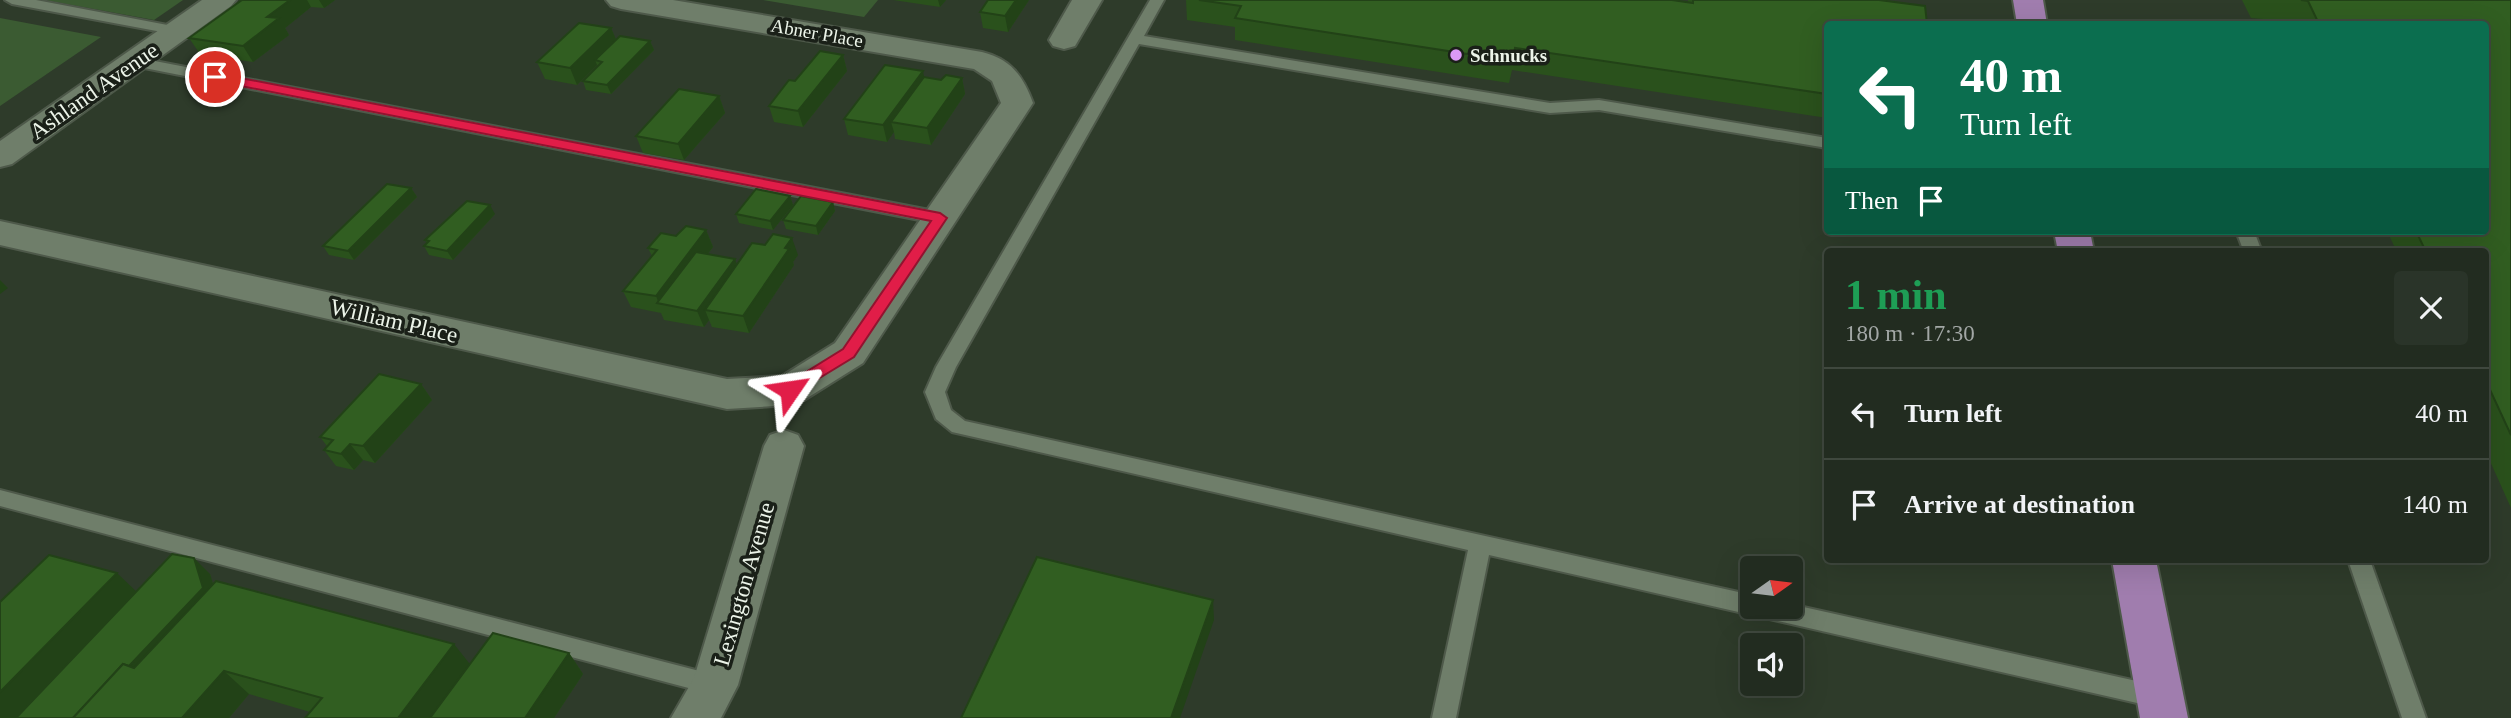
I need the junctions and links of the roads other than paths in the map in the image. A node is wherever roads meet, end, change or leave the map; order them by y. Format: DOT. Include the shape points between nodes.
graph roads {
  1 [pos="12,0"];
  2 [pos="221,0"];
  3 [pos="621,0"];
  4 [pos="1087,0"];
  5 [pos="1157,0"];
  6 [pos="2028,0"];
  7 [pos="2032,21"];
  8 [pos="178,31"];
  9 [pos="1135,39"];
  10 [pos="1064,40"];
  11 [pos="134,62"];
  12 [pos="1824,143"];
  13 [pos="0,157"];
  14 [pos="940,218"];
  15 [pos="0,233"];
  16 [pos="784,446"];
  17 [pos="0,498"];
  18 [pos="1480,544"];
  19 [pos="2135,563"];
  20 [pos="2360,563"];
  21 [pos="1740,602"];
  22 [pos="1803,617"];
  23 [pos="705,702"];
  24 [pos="2162,708"];
  25 [pos="1444,718"];
  26 [pos="2414,718"];
  1 -- 8 [label="lane"];
  2 -- 8 [label="street, Ashland Avenue"];
  3 -- 14 [label="street, Abner Place" via="982,61 1000,68 1017,103"];
  4 -- 10 [label="street"];
  5 -- 9 [label="lane"];
  6 -- 7 [label="main road"];
  8 -- 11 [label="street, Ashland Avenue"];
  9 -- 12 [label="lane" via="1550,108 1598,106"];
  9 -- 18 [label="lane" via="946,367 934,393 943,414 959,427"];
  11 -- 13 [label="street, Ashland Avenue"];
  11 -- 14 [label="lane"];
  14 -- 15 [label="street, William Place" via="849,353 790,390 727,394"];
  16 -- 23 [label="street, Lexington Avenue"];
  17 -- 23 [label="lane"];
  18 -- 21 [label="lane"];
  18 -- 25 [label="lane"];
  19 -- 24 [label="main road"];
  20 -- 26 [label="lane"];
  22 -- 24 [label="lane"];
}
